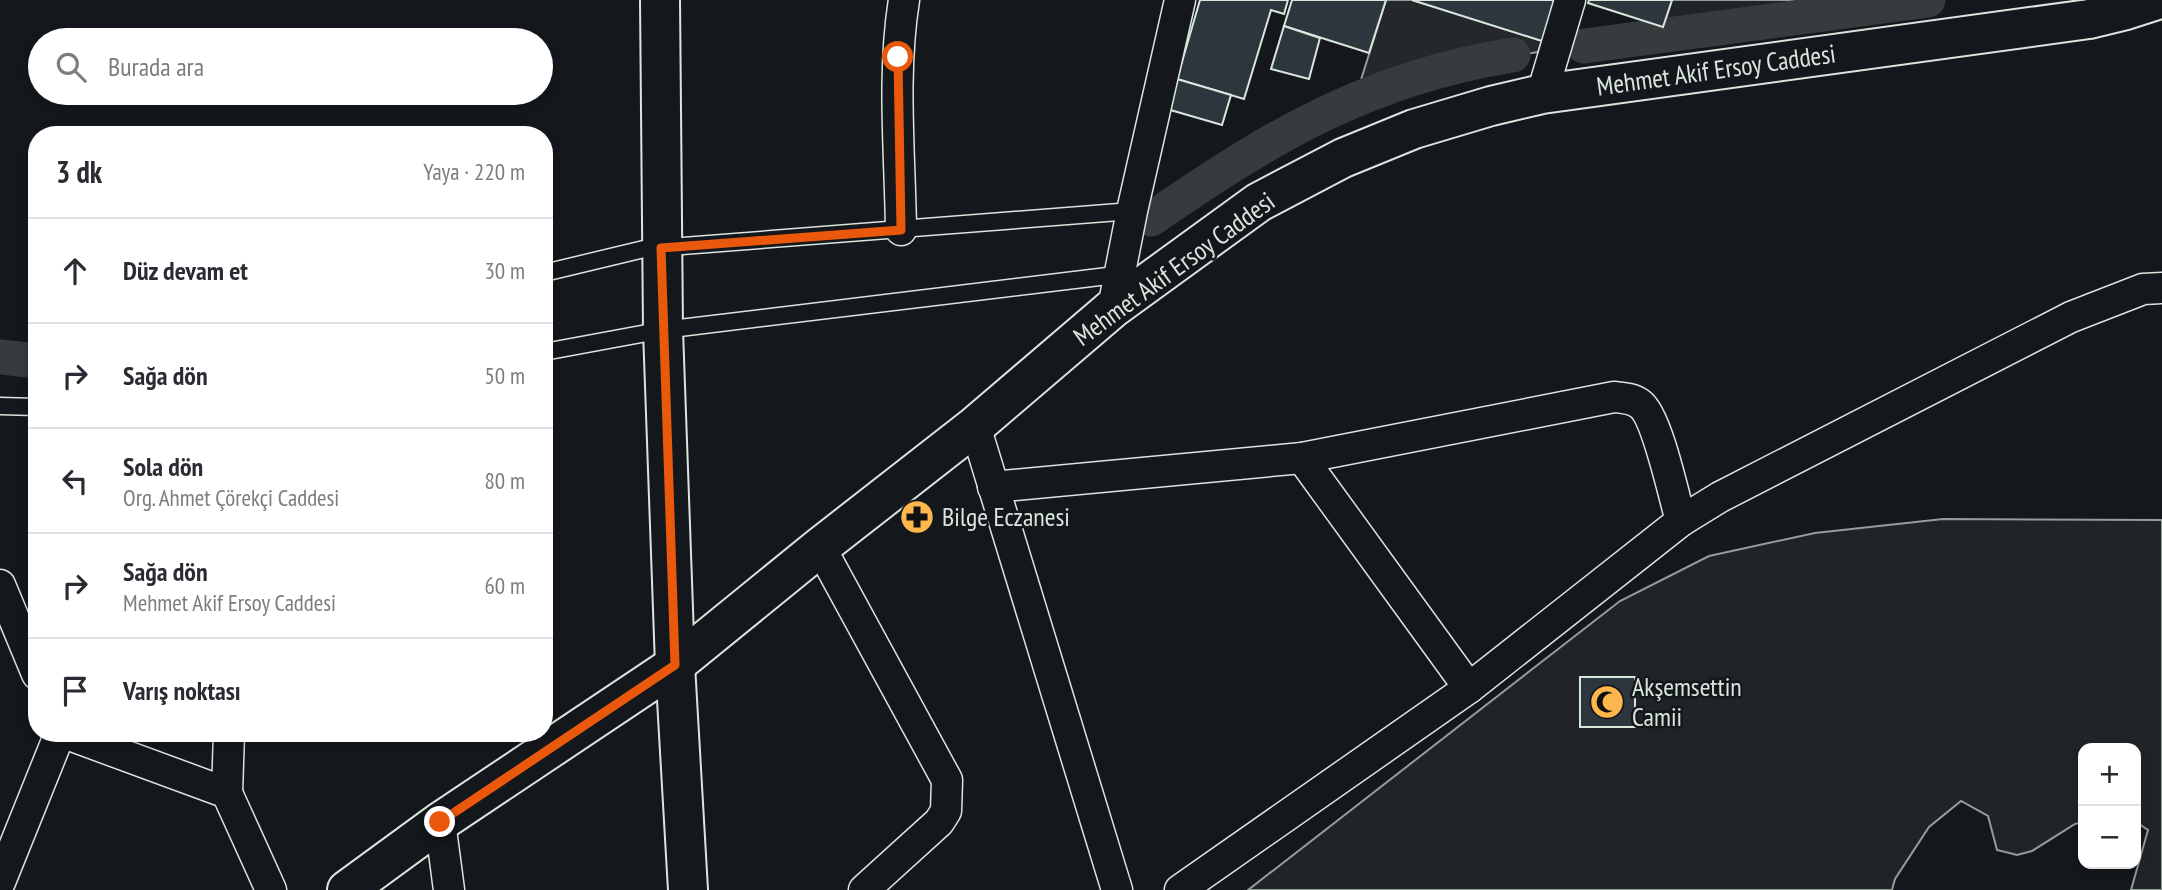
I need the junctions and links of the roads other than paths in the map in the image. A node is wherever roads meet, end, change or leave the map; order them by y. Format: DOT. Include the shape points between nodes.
graph roads {
  1 [pos="660,0"];
  2 [pos="904,0"];
  3 [pos="1180,0"];
  4 [pos="2157,0"];
  5 [pos="1567,7"];
  6 [pos="1542,94"];
  7 [pos="1132,211"];
  8 [pos="901,230"];
  9 [pos="661,248"];
  10 [pos="553,271"];
  11 [pos="2162,288"];
  12 [pos="1116,292"];
  13 [pos="663,330"];
  14 [pos="553,350"];
  15 [pos="0,406"];
  16 [pos="28,407"];
  17 [pos="975,426"];
  18 [pos="1302,458"];
  19 [pos="993,487"];
  20 [pos="1681,521"];
  21 [pos="820,547"];
  22 [pos="0,585"];
  23 [pos="28,652"];
  24 [pos="675,665"];
  25 [pos="1469,688"];
  26 [pos="58,742"];
  27 [pos="87,742"];
  28 [pos="229,742"];
  29 [pos="227,793"];
  30 [pos="440,822"];
  31 [pos="0,882"];
  32 [pos="271,890"];
  33 [pos="347,890"];
  34 [pos="449,890"];
  35 [pos="688,890"];
  36 [pos="864,890"];
  37 [pos="1117,890"];
  38 [pos="1180,890"];
  1 -- 9 [label="street"];
  2 -- 8 [label="street" via="898,57"];
  3 -- 7 [label="street"];
  4 -- 6 [label="street, Mehmet Akif Ersoy Caddesi" via="2109,14"];
  5 -- 6 [label="street"];
  6 -- 12 [label="street, Mehmet Akif Ersoy Caddesi" via="1415,129 1343,158 1259,202 1168,268"];
  7 -- 8 [label="lane"];
  7 -- 12 [label="street"];
  8 -- 9 [label="lane"];
  9 -- 10 [label="lane"];
  9 -- 13 [label="street"];
  11 -- 20 [label="street" via="2143,289 2071,317"];
  12 -- 13 [label="lane"];
  12 -- 17 [label="street, Mehmet Akif Ersoy Caddesi"];
  13 -- 14 [label="lane"];
  13 -- 24 [label="street"];
  15 -- 16 [label="lane"];
  17 -- 19 [label="street"];
  17 -- 21 [label="street, Mehmet Akif Ersoy Caddesi"];
  18 -- 19 [label="street"];
  18 -- 20 [label="street" via="1614,397 1629,398 1640,404 1652,422"];
  18 -- 25 [label="street"];
  19 -- 37 [label="street"];
  20 -- 25 [label="street"];
  21 -- 24 [label="street, Mehmet Akif Ersoy Caddesi"];
  21 -- 36 [label="street" via="947,780 946,811 939,822"];
  22 -- 23 [label="street"];
  24 -- 30 [label="street, Mehmet Akif Ersoy Caddesi"];
  24 -- 35 [label="street"];
  25 -- 38 [label="street"];
  26 -- 31 [label="street"];
  27 -- 29 [label="street"];
  28 -- 29 [label="street"];
  29 -- 32 [label="street"];
  30 -- 33 [label="street, Mehmet Akif Ersoy Caddesi"];
  30 -- 34 [label="street"];
}
